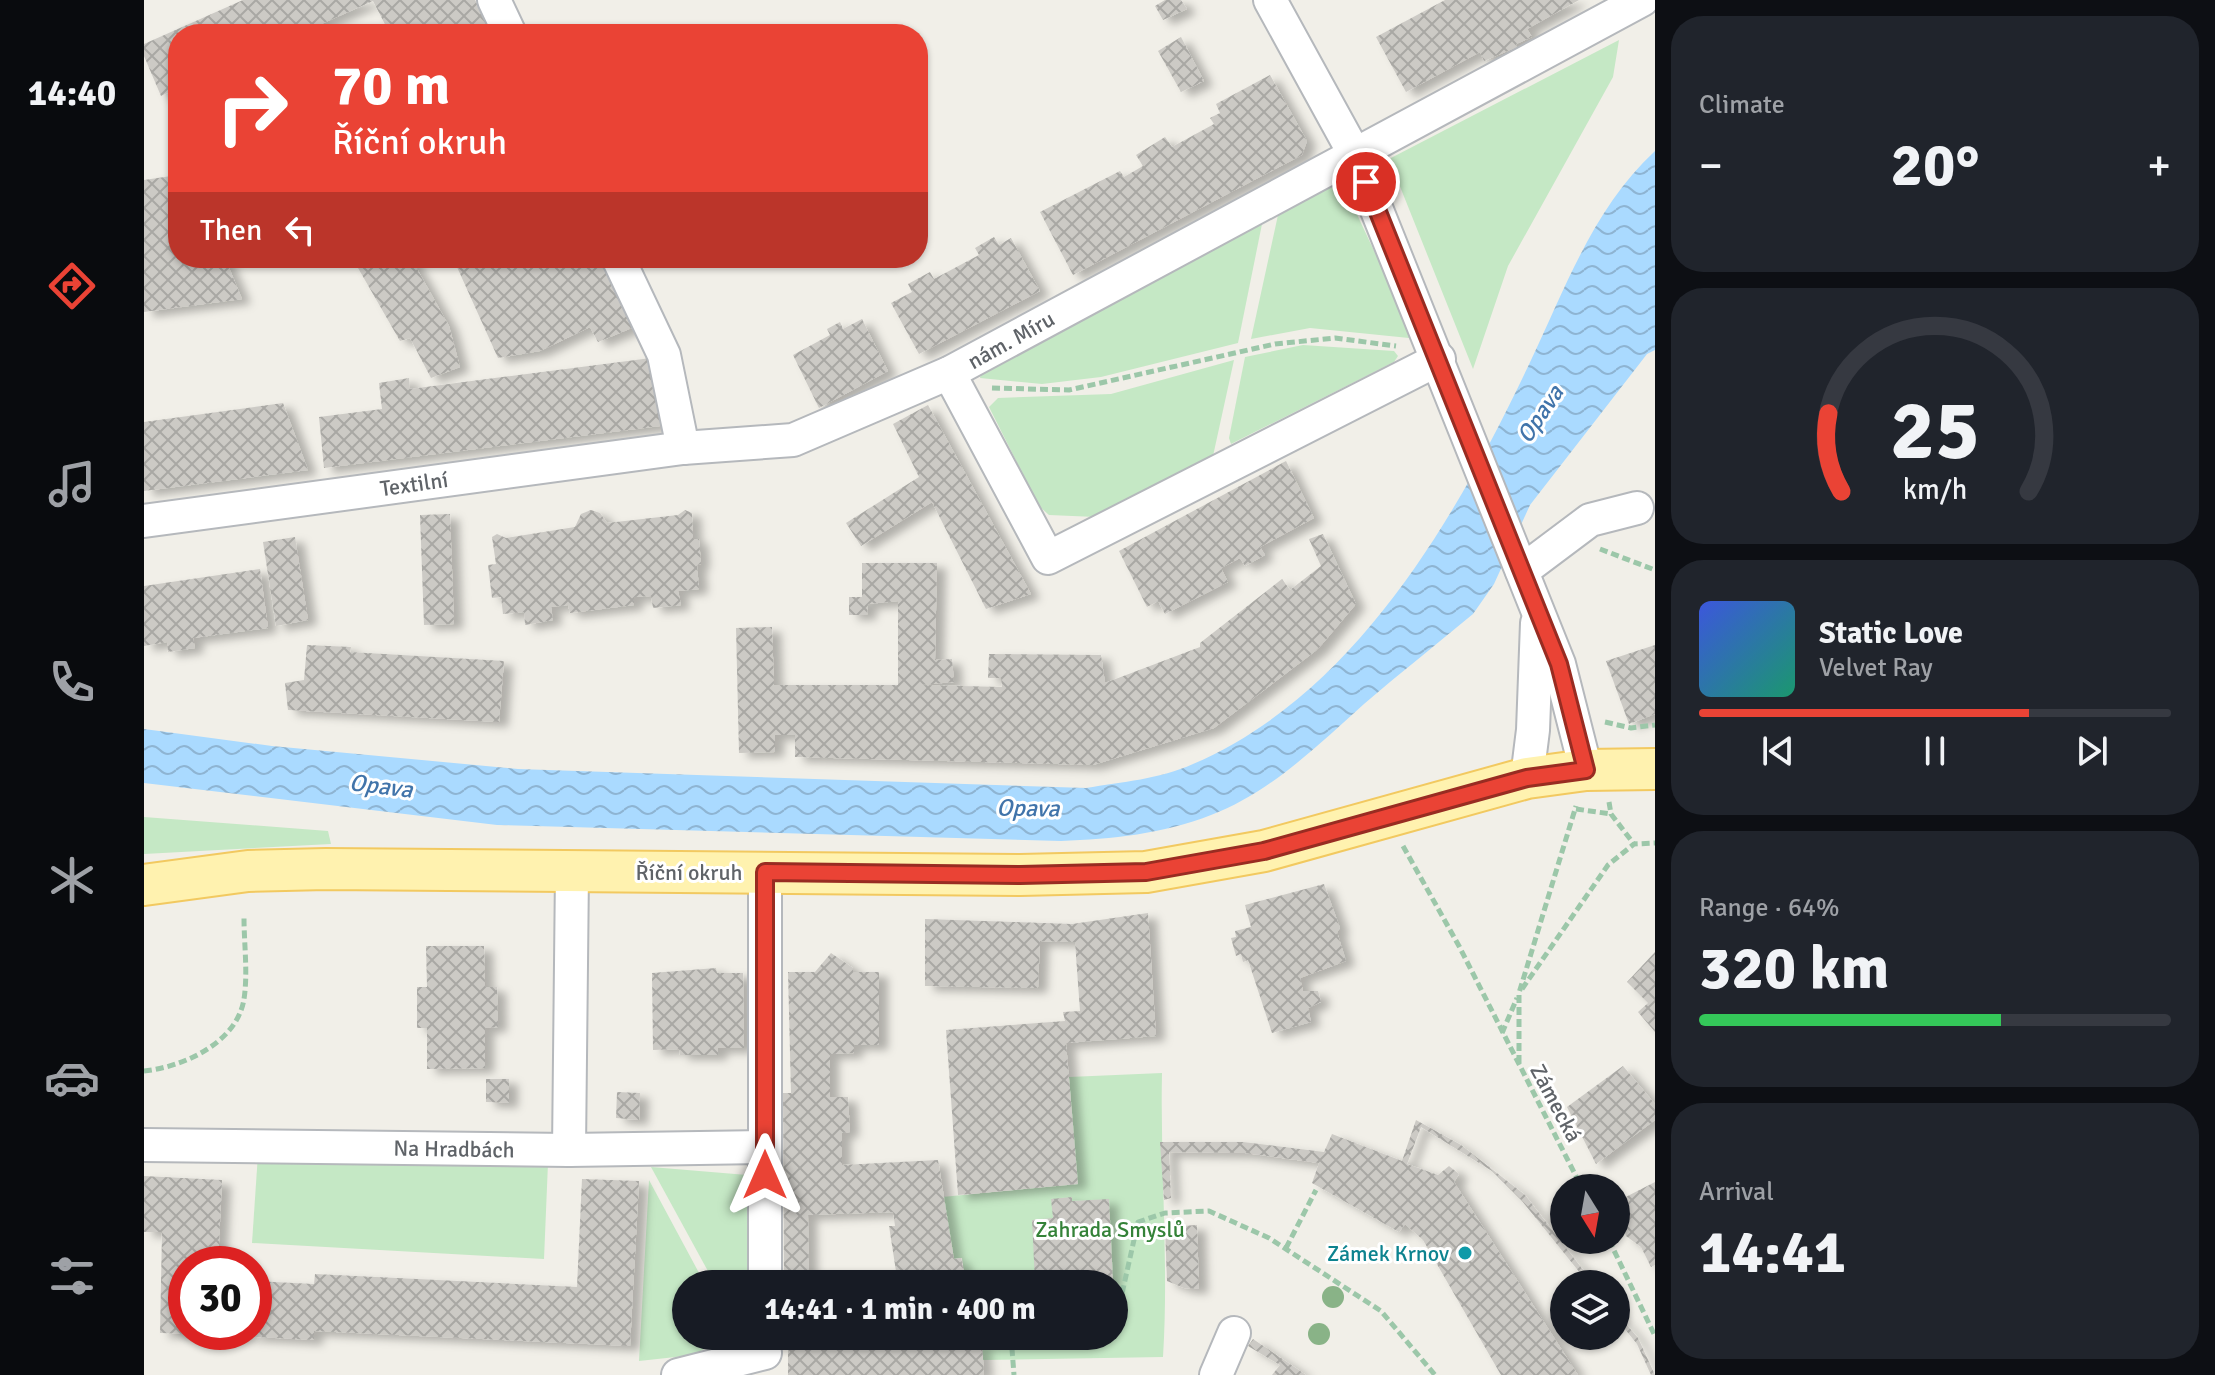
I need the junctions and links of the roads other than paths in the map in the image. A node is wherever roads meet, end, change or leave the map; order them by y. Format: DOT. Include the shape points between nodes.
graph roads {
  1 [pos="494,0"];
  2 [pos="1270,0"];
  3 [pos="1642,0"];
  4 [pos="505,24"];
  5 [pos="1354,153"];
  6 [pos="623,268"];
  7 [pos="1439,359"];
  8 [pos="954,382"];
  9 [pos="683,448"];
  10 [pos="1637,508"];
  11 [pos="144,521"];
  12 [pos="1520,566"];
  13 [pos="1537,616"];
  14 [pos="1655,769"];
  15 [pos="1586,770"];
  16 [pos="1527,778"];
  17 [pos="572,871"];
  18 [pos="765,872"];
  19 [pos="144,885"];
  20 [pos="765,1138"];
  21 [pos="144,1145"];
  22 [pos="569,1150"];
  23 [pos="765,1270"];
  24 [pos="1234,1333"];
  25 [pos="765,1355"];
  26 [pos="678,1375"];
  27 [pos="1216,1375"];
  1 -- 4 [label="street"];
  2 -- 5 [label="street"];
  3 -- 5 [label="street, nám. Míru"];
  5 -- 7 [label="street"];
  5 -- 8 [label="street, nám. Míru"];
  6 -- 9 [label="street" via="664,355"];
  7 -- 8 [label="street, nám. Míru" via="1048,558"];
  7 -- 12 [label="street"];
  8 -- 9 [label="street, Textilní" via="793,440"];
  9 -- 11 [label="street, Textilní"];
  10 -- 12 [label="street" via="1590,520"];
  12 -- 13 [label="street"];
  13 -- 15 [label="street" via="1559,664"];
  13 -- 16 [label="street"];
  14 -- 15 [label="main road, Říční okruh"];
  15 -- 16 [label="main road, Říční okruh"];
  16 -- 18 [label="main road, Říční okruh" via="1264,851 1146,872"];
  17 -- 18 [label="main road, Říční okruh"];
  17 -- 19 [label="main road, Říční okruh" via="248,871"];
  17 -- 22 [label="street"];
  18 -- 20 [label="street"];
  20 -- 22 [label="street, Na Hradbách"];
  20 -- 23 [label="street"];
  21 -- 22 [label="street, Na Hradbách"];
  24 -- 27 [label="street"];
  25 -- 26 [label="street"];
}
